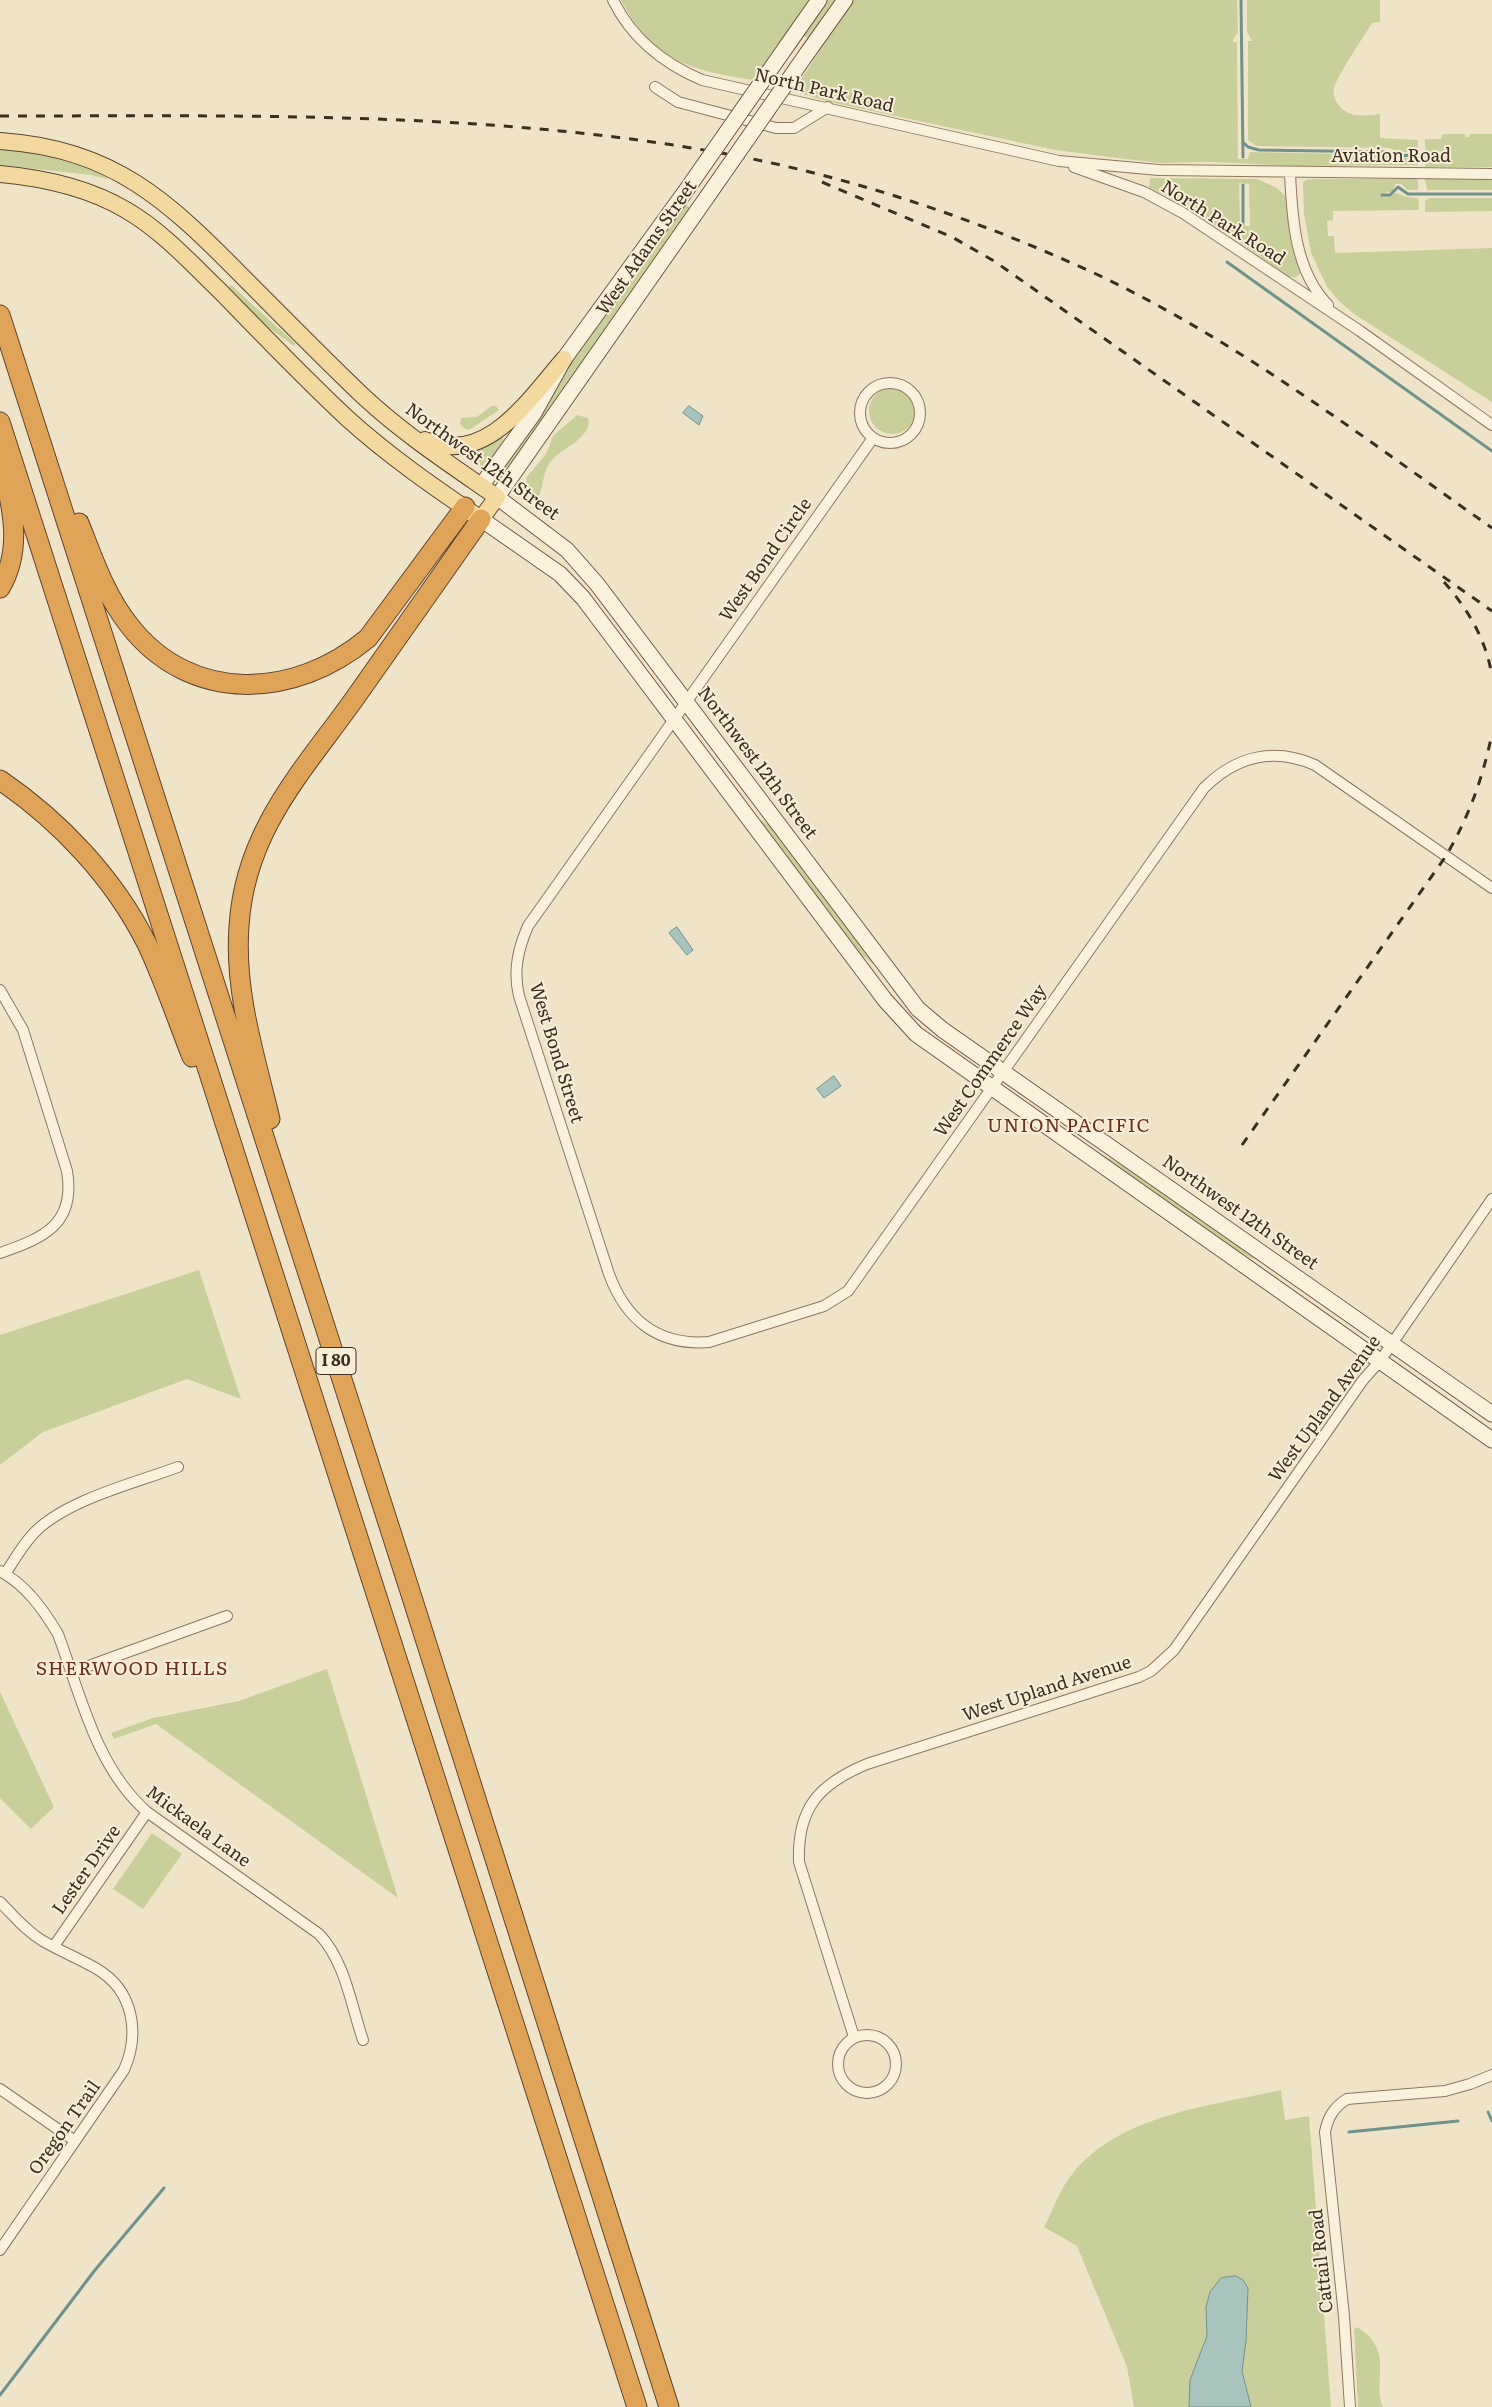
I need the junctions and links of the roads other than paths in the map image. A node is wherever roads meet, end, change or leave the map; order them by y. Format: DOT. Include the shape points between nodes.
graph roads {
  1 [pos="613,0"];
  2 [pos="819,0"];
  3 [pos="845,0"];
  4 [pos="655,87"];
  5 [pos="828,107"];
  6 [pos="0,141"];
  7 [pos="1059,161"];
  8 [pos="1290,173"];
  9 [pos="0,174"];
  10 [pos="1492,174"];
  11 [pos="0,315"];
  12 [pos="1360,331"];
  13 [pos="564,359"];
  14 [pos="22,383"];
  15 [pos="0,422"];
  16 [pos="1492,425"];
  17 [pos="406,433"];
  18 [pos="873,438"];
  19 [pos="0,453"];
  20 [pos="481,486"];
  21 [pos="497,497"];
  22 [pos="465,507"];
  23 [pos="481,518"];
  24 [pos="0,588"];
  25 [pos="687,703"];
  26 [pos="674,720"];
  27 [pos="0,780"];
  28 [pos="1492,888"];
  29 [pos="0,990"];
  30 [pos="1003,1072"];
  31 [pos="991,1088"];
  32 [pos="1492,1199"];
  33 [pos="0,1253"];
  34 [pos="302,1257"];
  35 [pos="274,1270"];
  36 [pos="672,1339"];
  37 [pos="1391,1344"];
  38 [pos="1380,1361"];
  39 [pos="1492,1414"];
  40 [pos="1492,1440"];
  41 [pos="178,1467"];
  42 [pos="2,1572"];
  43 [pos="227,1616"];
  44 [pos="72,1672"];
  45 [pos="148,1812"];
  46 [pos="0,1902"];
  47 [pos="54,1946"];
  48 [pos="854,2037"];
  49 [pos="363,2040"];
  50 [pos="1492,2075"];
  51 [pos="0,2089"];
  52 [pos="75,2141"];
  53 [pos="0,2250"];
  54 [pos="637,2407"];
  55 [pos="669,2407"];
  56 [pos="1350,2407"];
  1 -- 5 [label="street, North Park Road" via="639,39 686,73 718,84"];
  2 -- 13 [label="main road, West Adams Street, bridge"];
  3 -- 21 [label="main road, West Adams Street, bridge"];
  4 -- 5 [label="street" via="678,102 776,128 794,128"];
  5 -- 7 [label="street, North Park Road"];
  6 -- 17 [label="main road, Northwest 12th Street" via="42,145 74,153 126,177 168,204 364,397"];
  7 -- 8 [label="street, North Park Road" via="1159,170"];
  7 -- 12 [label="street, North Park Road" via="1144,192 1170,206"];
  8 -- 10 [label="street, Aviation Road"];
  8 -- 12 [label="street, North Park Road" via="1299,250 1311,284 1333,310"];
  9 -- 22 [label="main road" via="32,177 75,187 125,209 149,225 348,419"];
  11 -- 14 [label="highway, I 80"];
  12 -- 16 [label="street, North Park Road"];
  13 -- 17 [label="main road" via="516,413 482,440 453,448 438,446"];
  13 -- 20 [label="main road, West Adams Street" via="534,413"];
  14 -- 22 [label="highway" via="100,575 117,608 157,653 203,677 234,684 277,683 318,671 353,651 379,625"];
  14 -- 34 [label="highway, I 80"];
  15 -- 35 [label="highway, I 80"];
  17 -- 20 [label="main road, Northwest 12th Street"];
  18 -- 18 [label="street" via="891,443 901,441 915,430 921,412 914,394 907,387 887,383 869,392 862,406 861,421"];
  18 -- 25 [label="street, West Bond Circle"];
  19 -- 24 [label="highway" via="14,534 12,559"];
  20 -- 21 [label="main road, Northwest 12th Street"];
  20 -- 22 [label="main road, West Adams Street"];
  21 -- 23 [label="main road, West Adams Street"];
  21 -- 25 [label="main road, Northwest 12th Street" via="550,536 582,566"];
  22 -- 23 [label="main road"];
  23 -- 26 [label="main road" via="572,586"];
  23 -- 34 [label="highway" via="274,810 251,865 243,894 238,952 241,990"];
  25 -- 26 [label="street, West Bond Street"];
  25 -- 30 [label="main road, Northwest 12th Street" via="902,991 943,1030"];
  26 -- 31 [label="main road" via="904,1023"];
  26 -- 36 [label="street, West Bond Street" via="528,926 519,950 516,976 616,1291 634,1318"];
  27 -- 35 [label="highway" via="23,796 78,846 113,890 146,944"];
  28 -- 30 [label="street, West Commerce Way" via="1326,771 1286,755 1256,756 1230,766 1204,788"];
  29 -- 33 [label="street" via="23,1030 67,1171 68,1201 55,1226 45,1235"];
  30 -- 31 [label="street, West Commerce Way"];
  30 -- 37 [label="main road, Northwest 12th Street"];
  31 -- 36 [label="street, West Commerce Way" via="848,1291 824,1306 727,1338 699,1343"];
  31 -- 38 [label="main road"];
  32 -- 37 [label="street, West Upland Avenue"];
  34 -- 55 [label="highway, I 80"];
  35 -- 54 [label="highway, I 80"];
  37 -- 38 [label="street, West Upland Avenue"];
  37 -- 39 [label="main road, Northwest 12th Street"];
  38 -- 40 [label="main road"];
  38 -- 48 [label="street, West Upland Avenue" via="1363,1380 1174,1650 1152,1671 867,1764 826,1785 801,1828 799,1862"];
  41 -- 42 [label="street" via="79,1504 52,1518"];
  42 -- 44 [label="street, Mickaela Lane" via="21,1586 48,1617"];
  43 -- 44 [label="street"];
  44 -- 45 [label="street, Mickaela Lane" via="112,1772"];
  45 -- 47 [label="street, Lester Drive"];
  45 -- 49 [label="street, Mickaela Lane" via="319,1934 334,1954 351,2014"];
  46 -- 47 [label="street" via="29,1930"];
  47 -- 52 [label="street, Oregon Trail" via="109,1978 122,1994 132,2015 134,2031 124,2070"];
  48 -- 48 [label="street" via="838,2056 839,2075 852,2089 861,2093 880,2090 888,2084 896,2066 891,2046 874,2035"];
  50 -- 56 [label="street, Cattail Road" via="1445,2091 1353,2098 1342,2102 1331,2114 1325,2132"];
  51 -- 52 [label="street"];
  52 -- 53 [label="street, Oregon Trail"];
}
